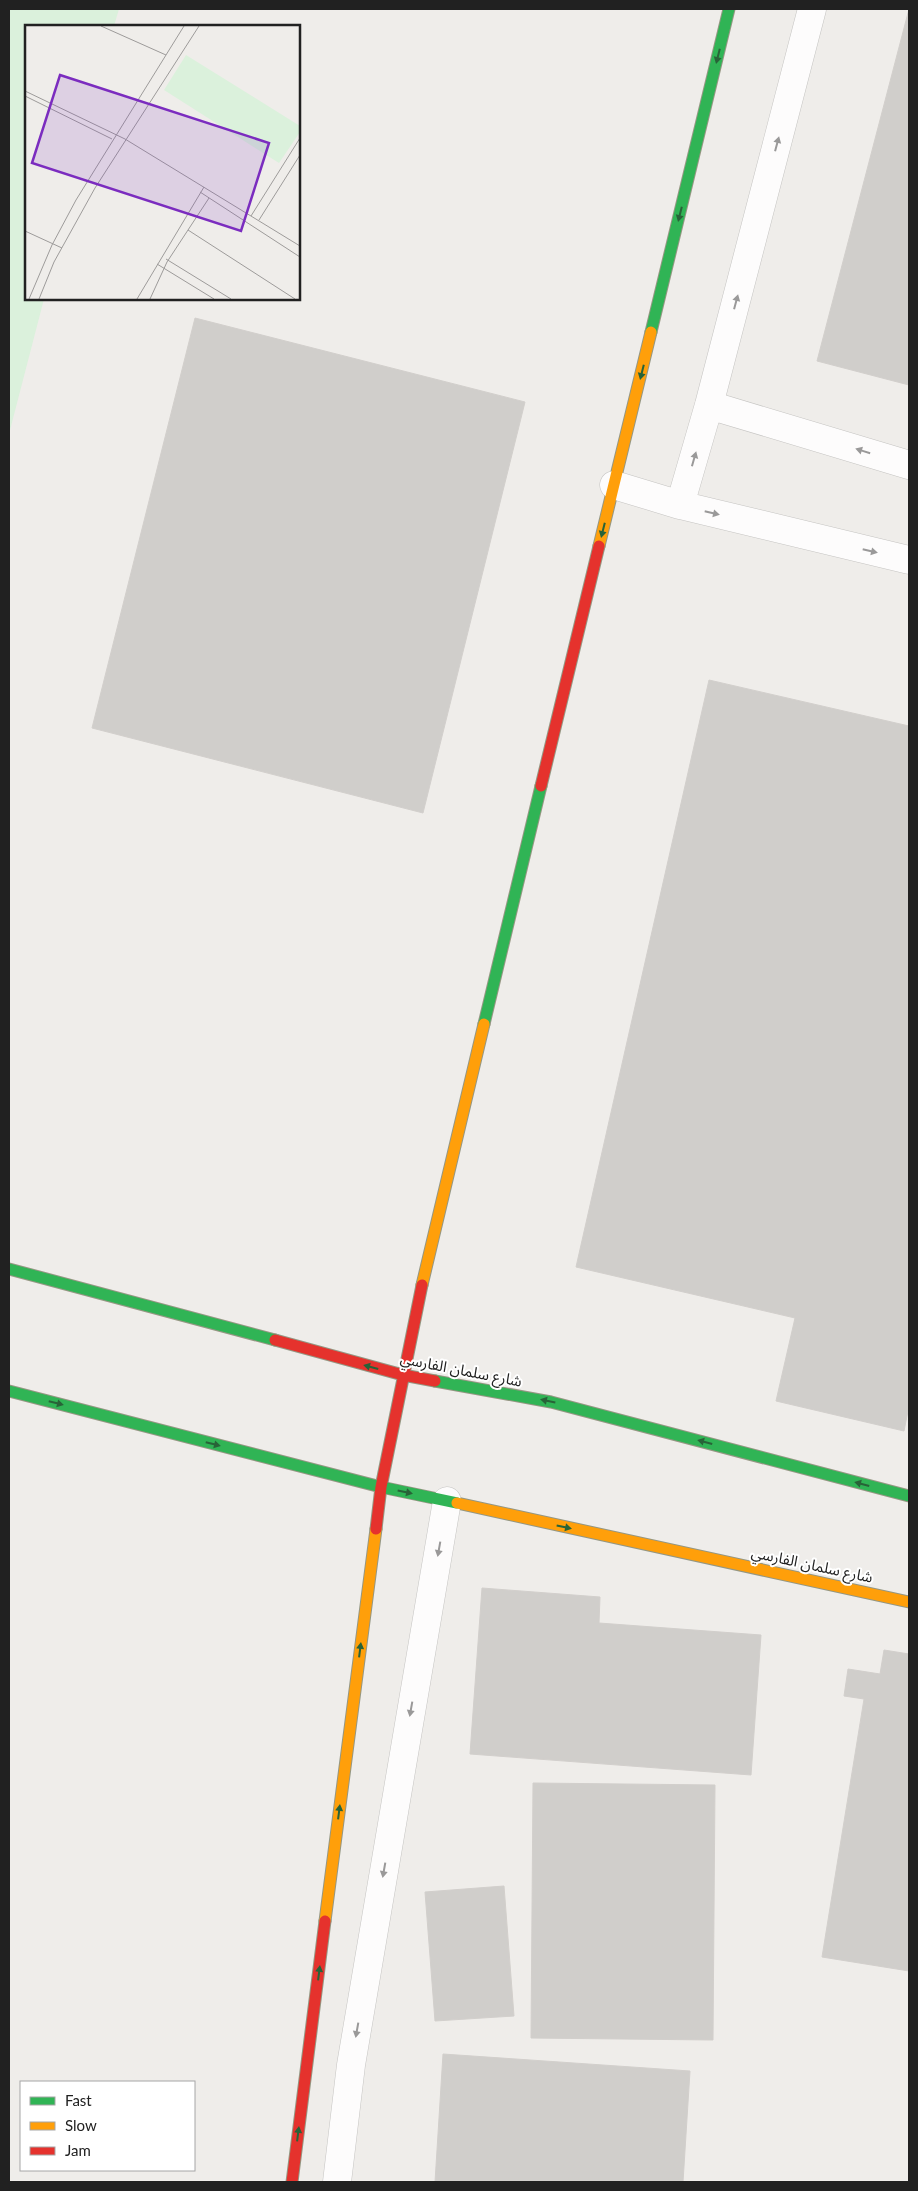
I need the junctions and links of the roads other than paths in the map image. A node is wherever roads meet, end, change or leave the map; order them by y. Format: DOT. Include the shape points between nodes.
graph roads {
  1 [pos="729,9"];
  2 [pos="812,9"];
  3 [pos="709,405"];
  4 [pos="909,465"];
  5 [pos="614,485"];
  6 [pos="680,505"];
  7 [pos="909,560"];
  8 [pos="9,1269"];
  9 [pos="403,1375"];
  10 [pos="9,1391"];
  11 [pos="381,1487"];
  12 [pos="909,1496"];
  13 [pos="447,1501"];
  14 [pos="909,1602"];
  15 [pos="292,2182"];
  16 [pos="337,2182"];
  1 -- 5 [label="street, one-way"];
  3 -- 2 [label="street, one-way"];
  4 -- 3 [label="street, one-way"];
  6 -- 3 [label="street, one-way"];
  5 -- 6 [label="street"];
  5 -- 9 [label="street, one-way" via="426,1264"];
  6 -- 7 [label="street, one-way"];
  9 -- 8 [label="street, شارع سلمان الفارسي, one-way"];
  9 -- 11 [label="street"];
  12 -- 9 [label="street, شارع سلمان الفارسي, one-way" via="551,1402"];
  10 -- 11 [label="street, شارع سلمان الفارسي, one-way"];
  11 -- 13 [label="street, شارع سلمان الفارسي, one-way"];
  15 -- 11 [label="street, one-way"];
  13 -- 14 [label="street, شارع سلمان الفارسي, one-way"];
  13 -- 16 [label="street, one-way" via="351,2065"];
}
